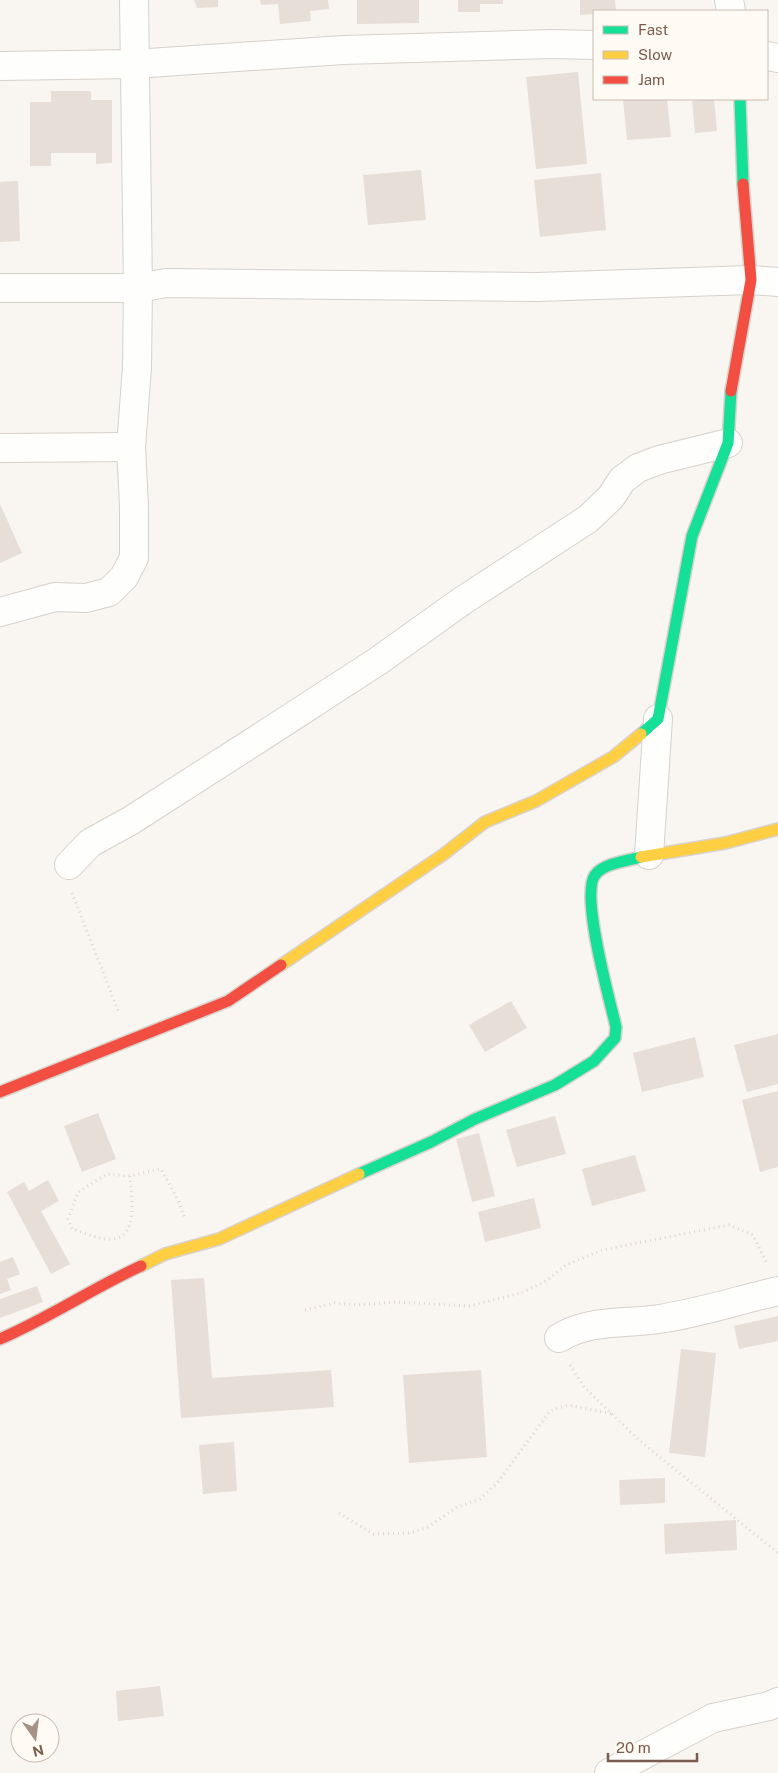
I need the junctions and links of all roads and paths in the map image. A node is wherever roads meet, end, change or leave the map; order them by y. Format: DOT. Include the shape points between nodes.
graph roads {
  1 [pos="134,0"];
  2 [pos="593,45"];
  3 [pos="134,64"];
  4 [pos="0,66"];
  5 [pos="740,100"];
  6 [pos="751,280"];
  7 [pos="778,282"];
  8 [pos="0,288"];
  9 [pos="138,288"];
  10 [pos="728,443"];
  11 [pos="131,446"];
  12 [pos="0,448"];
  13 [pos="0,612"];
  14 [pos="658,719"];
  15 [pos="778,830"];
  16 [pos="649,856"];
  17 [pos="69,865"];
  18 [pos="130,1039"];
  19 [pos="0,1092"];
  20 [pos="130,1176"];
  21 [pos="193,1245"];
  22 [pos="774,1280"];
  23 [pos="305,1310"];
  24 [pos="559,1338"];
  25 [pos="0,1339"];
  26 [pos="613,1414"];
  27 [pos="339,1513"];
  28 [pos="778,1553"];
  29 [pos="778,1702"];
  30 [pos="609,1773"];
  1 -- 3 [label="street"];
  2 -- 3 [label="street" via="343,50"];
  3 -- 4 [label="street"];
  3 -- 9 [label="street"];
  5 -- 6 [label="street" via="743,195"];
  6 -- 7 [label="street"];
  6 -- 9 [label="street" via="537,287 166,283"];
  6 -- 10 [label="street" via="730,381"];
  8 -- 9 [label="street"];
  9 -- 11 [label="street"];
  10 -- 14 [label="street" via="692,536"];
  10 -- 17 [label="street" via="638,468 622,480 611,497 588,519 462,600 378,661 261,738 130,822 90,842"];
  11 -- 12 [label="street"];
  11 -- 13 [label="street" via="134,558 124,577 110,592 86,598 55,597"];
  14 -- 16 [label="street"];
  14 -- 18 [label="street" via="613,758 536,801 485,822 444,854 228,1001"];
  15 -- 16 [label="street"];
  16 -- 21 [label="street" via="602,869 594,876 590,890 598,953 616,1027 615,1038 594,1061 555,1085 475,1119 280,1212 219,1239"];
  17 -- 18 [label="path" via="72,895"];
  18 -- 19 [label="street"];
  20 -- 20 [label="path" via="107,1174 78,1192 68,1219 72,1229 108,1239 124,1234 133,1222"];
  20 -- 21 [label="path" via="161,1168 179,1202"];
  21 -- 25 [label="street" via="165,1254"];
  22 -- 23 [label="path" via="753,1235 728,1225 602,1250 566,1265 546,1281 494,1301 469,1306 422,1302 335,1303"];
  22 -- 24 [label="street" via="660,1319 607,1323 569,1332"];
  24 -- 26 [label="path" via="558,1346 584,1387"];
  26 -- 27 [label="path" via="568,1405 550,1412 497,1483 480,1500 457,1507 428,1528 409,1533 373,1534"];
  26 -- 28 [label="path" via="640,1441"];
  29 -- 30 [label="street" via="713,1718"];
}
